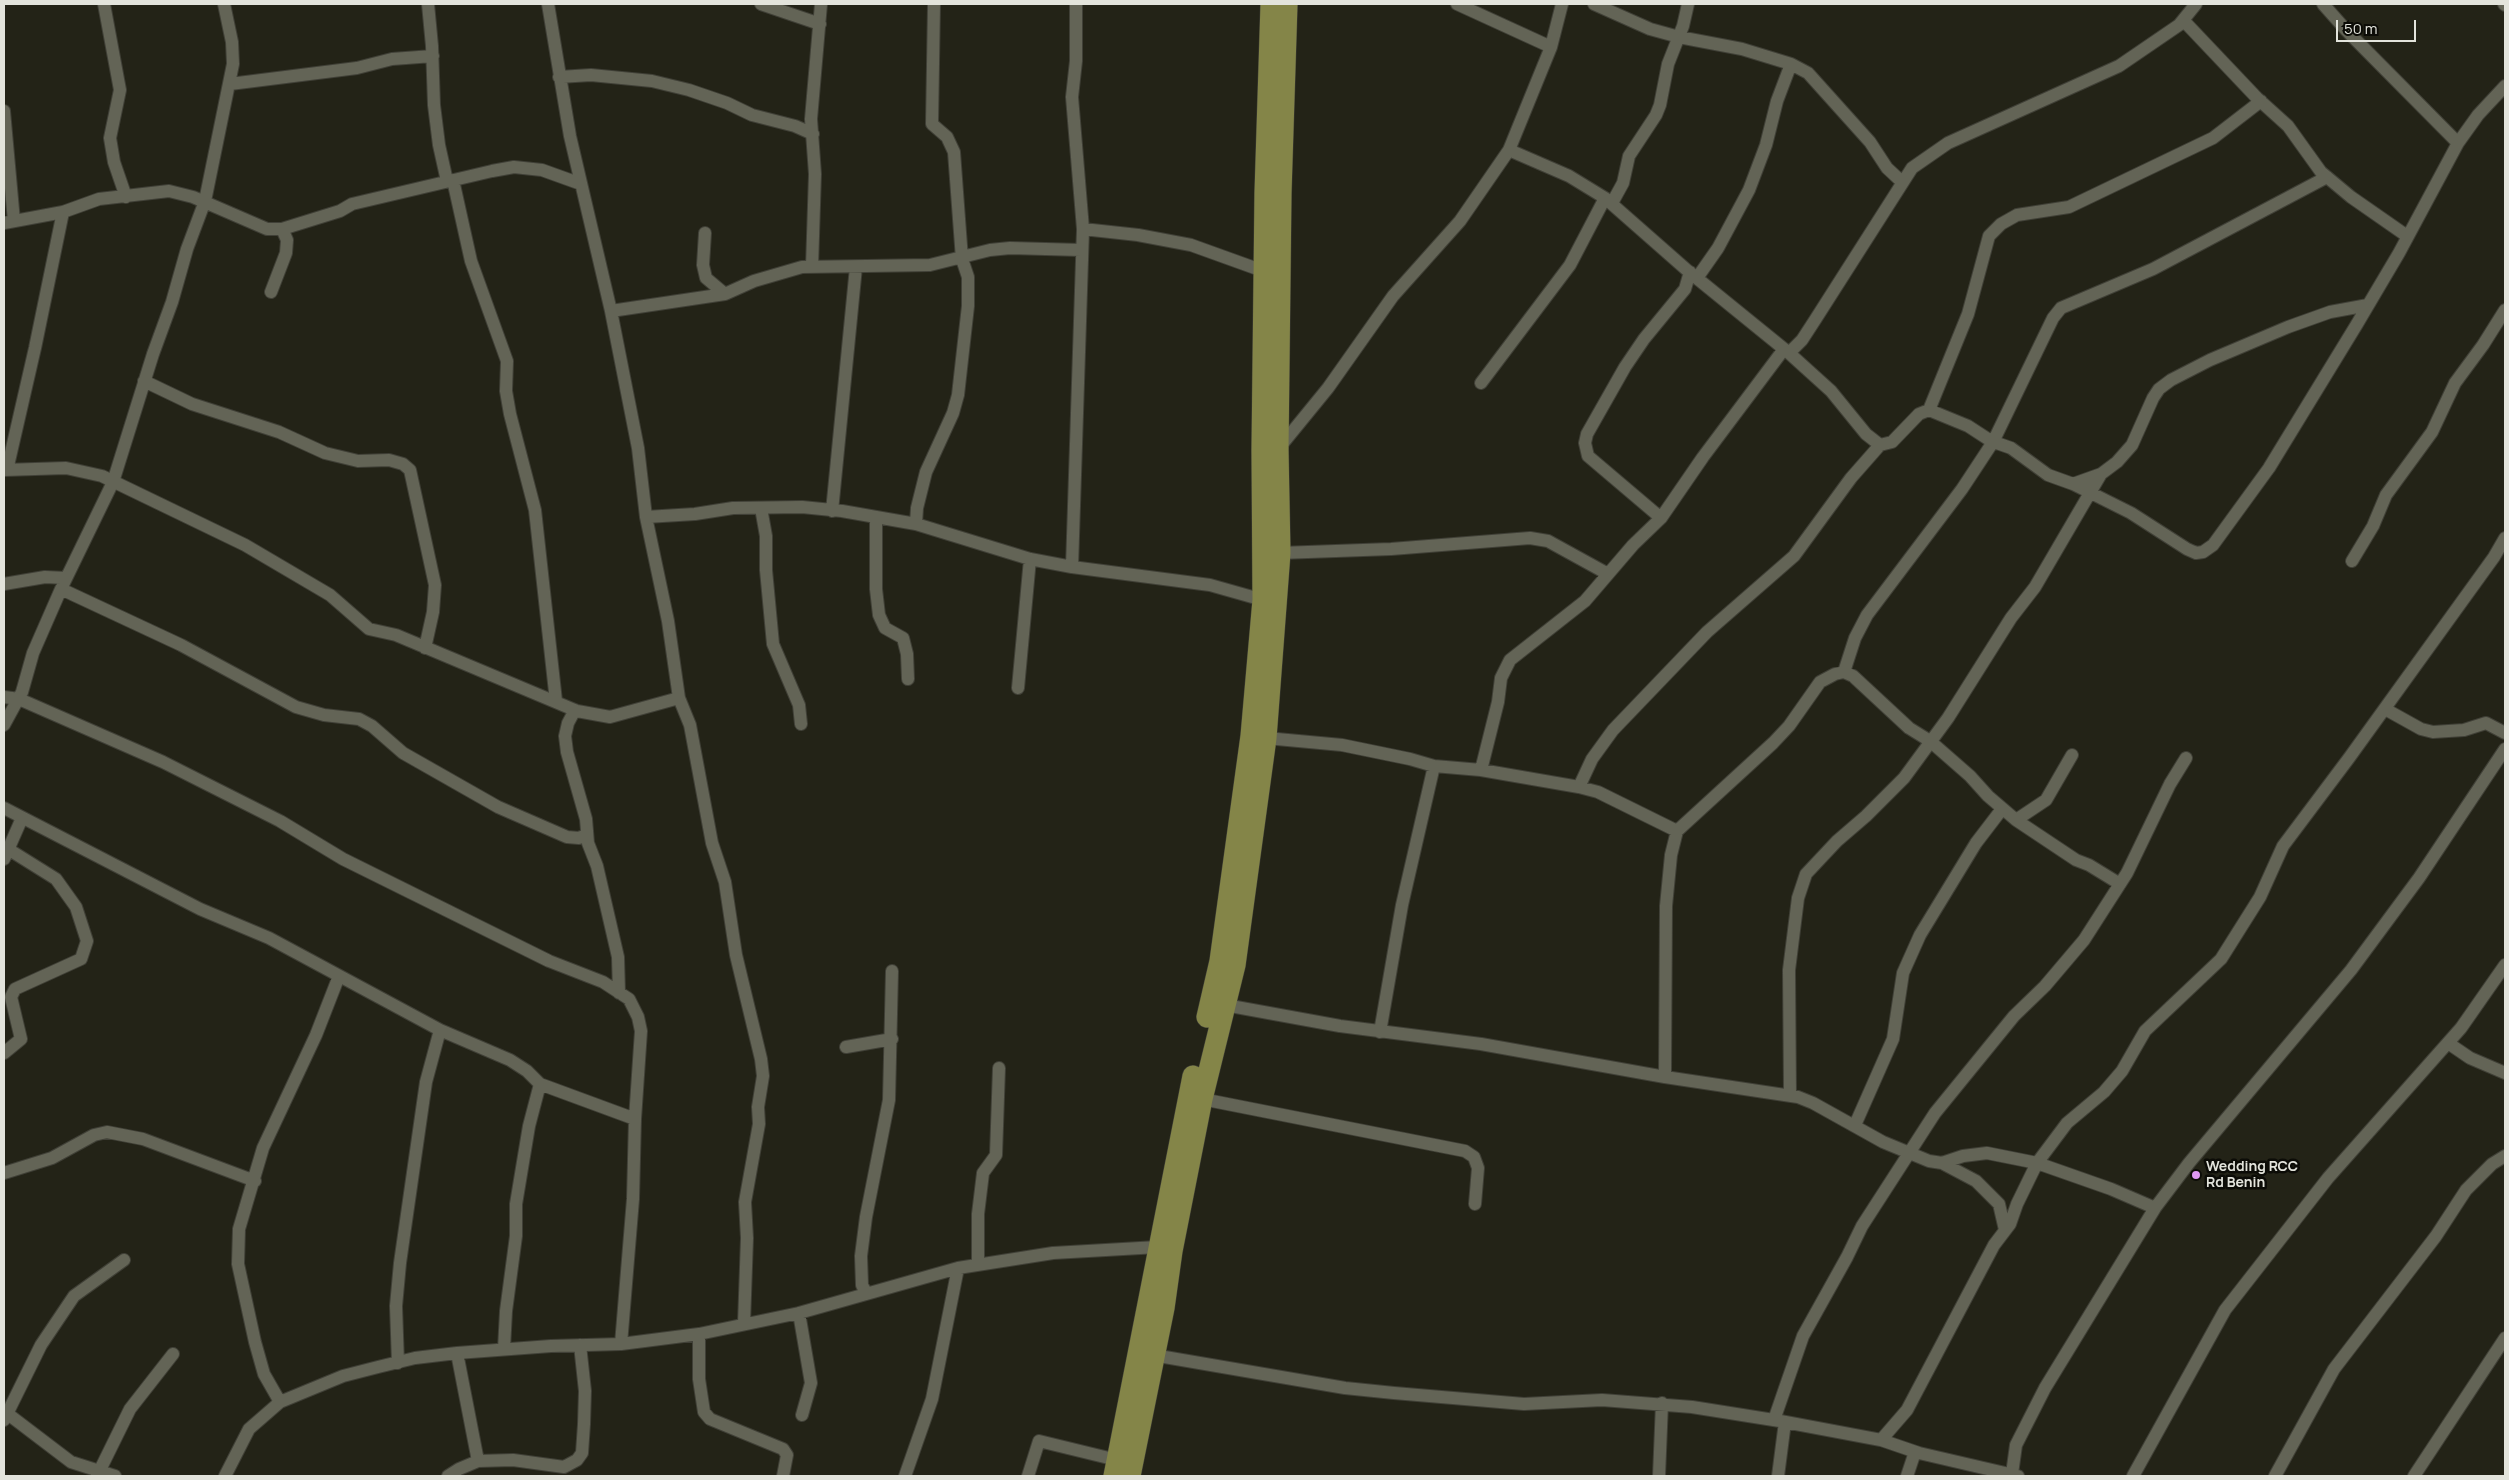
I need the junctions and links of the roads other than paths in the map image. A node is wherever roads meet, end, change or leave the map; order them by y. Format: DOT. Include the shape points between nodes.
graph roads {
  1 [pos="104,4"];
  2 [pos="224,4"];
  3 [pos="428,4"];
  4 [pos="548,4"];
  5 [pos="762,4"];
  6 [pos="821,4"];
  7 [pos="934,4"];
  8 [pos="1076,4"];
  9 [pos="1271,4"];
  10 [pos="1287,4"];
  11 [pos="1457,4"];
  12 [pos="1562,4"];
  13 [pos="1594,4"];
  14 [pos="1688,4"];
  15 [pos="2196,4"];
  16 [pos="2323,4"];
  17 [pos="2183,20"];
  18 [pos="820,24"];
  19 [pos="1679,37"];
  20 [pos="1551,47"];
  21 [pos="432,56"];
  22 [pos="1791,64"];
  23 [pos="558,77"];
  24 [pos="230,84"];
  25 [pos="2505,86"];
  26 [pos="2260,101"];
  27 [pos="4,111"];
  28 [pos="813,134"];
  29 [pos="2458,143"];
  30 [pos="1509,150"];
  31 [pos="2327,177"];
  32 [pos="450,180"];
  33 [pos="1902,182"];
  34 [pos="581,184"];
  35 [pos="126,196"];
  36 [pos="205,201"];
  37 [pos="1608,201"];
  38 [pos="63,212"];
  39 [pos="9,222"];
  40 [pos="1083,229"];
  41 [pos="282,230"];
  42 [pos="705,232"];
  43 [pos="2407,236"];
  44 [pos="1082,250"];
  45 [pos="962,259"];
  46 [pos="812,267"];
  47 [pos="856,267"];
  48 [pos="1266,272"];
  49 [pos="1693,275"];
  50 [pos="270,292"];
  51 [pos="725,294"];
  52 [pos="2368,304"];
  53 [pos="2505,310"];
  54 [pos="611,311"];
  55 [pos="1787,351"];
  56 [pos="144,381"];
  57 [pos="1481,384"];
  58 [pos="1929,410"];
  59 [pos="1993,442"];
  60 [pos="1880,445"];
  61 [pos="1278,450"];
  62 [pos="5,470"];
  63 [pos="2100,474"];
  64 [pos="112,482"];
  65 [pos="2073,484"];
  66 [pos="2090,494"];
  67 [pos="761,508"];
  68 [pos="832,511"];
  69 [pos="646,517"];
  70 [pos="876,518"];
  71 [pos="1661,518"];
  72 [pos="916,524"];
  73 [pos="2505,538"];
  74 [pos="1280,553"];
  75 [pos="1030,559"];
  76 [pos="2352,561"];
  77 [pos="1072,567"];
  78 [pos="1608,574"];
  79 [pos="63,583"];
  80 [pos="4,584"];
  81 [pos="1263,600"];
  82 [pos="425,648"];
  83 [pos="1844,672"];
  84 [pos="908,679"];
  85 [pos="1018,688"];
  86 [pos="4,697"];
  87 [pos="19,698"];
  88 [pos="679,698"];
  89 [pos="556,701"];
  90 [pos="2385,709"];
  91 [pos="575,710"];
  92 [pos="801,724"];
  93 [pos="4,726"];
  94 [pos="2505,732"];
  95 [pos="1266,738"];
  96 [pos="1930,741"];
  97 [pos="2505,749"];
  98 [pos="2072,755"];
  99 [pos="2186,758"];
  100 [pos="1434,766"];
  101 [pos="1481,770"];
  102 [pos="1578,787"];
  103 [pos="4,808"];
  104 [pos="2002,809"];
  105 [pos="22,818"];
  106 [pos="2016,820"];
  107 [pos="1677,831"];
  108 [pos="586,835"];
  109 [pos="6,854"];
  110 [pos="2120,884"];
  111 [pos="2505,965"];
  112 [pos="892,971"];
  113 [pos="339,976"];
  114 [pos="619,993"];
  115 [pos="1225,1005"];
  116 [pos="440,1030"];
  117 [pos="1380,1032"];
  118 [pos="892,1038"];
  119 [pos="2448,1043"];
  120 [pos="846,1047"];
  121 [pos="4,1053"];
  122 [pos="999,1068"];
  123 [pos="2505,1073"];
  124 [pos="1665,1077"];
  125 [pos="540,1084"];
  126 [pos="1790,1096"];
  127 [pos="1202,1099"];
  128 [pos="635,1119"];
  129 [pos="1855,1125"];
  130 [pos="1909,1153"];
  131 [pos="2505,1156"];
  132 [pos="1942,1163"];
  133 [pos="2037,1163"];
  134 [pos="4,1173"];
  135 [pos="254,1181"];
  136 [pos="1475,1204"];
  137 [pos="2155,1208"];
  138 [pos="2005,1230"];
  139 [pos="1158,1248"];
  140 [pos="124,1260"];
  141 [pos="978,1265"];
  142 [pos="958,1268"];
  143 [pos="866,1293"];
  144 [pos="799,1312"];
  145 [pos="744,1324"];
  146 [pos="699,1334"];
  147 [pos="2505,1338"];
  148 [pos="580,1344"];
  149 [pos="621,1344"];
  150 [pos="504,1350"];
  151 [pos="457,1353"];
  152 [pos="173,1354"];
  153 [pos="1153,1355"];
  154 [pos="398,1363"];
  155 [pos="280,1402"];
  156 [pos="1662,1403"];
  157 [pos="5,1415"];
  158 [pos="802,1415"];
  159 [pos="1779,1421"];
  160 [pos="1881,1440"];
  161 [pos="1915,1452"];
  162 [pos="478,1461"];
  163 [pos="1120,1471"];
  164 [pos="98,1473"];
  165 [pos="2015,1475"];
  166 [pos="115,1476"];
  167 [pos="225,1476"];
  168 [pos="448,1476"];
  169 [pos="783,1476"];
  170 [pos="905,1476"];
  171 [pos="1028,1476"];
  172 [pos="1659,1476"];
  173 [pos="1778,1476"];
  174 [pos="1907,1476"];
  175 [pos="2133,1476"];
  176 [pos="2275,1476"];
  177 [pos="2414,1476"];
  1 -- 35 [label="street" via="120,90 110,138 114,162"];
  2 -- 24 [label="street" via="232,42"];
  3 -- 21 [label="street"];
  4 -- 23 [label="street"];
  5 -- 18 [label="street"];
  6 -- 18 [label="street"];
  7 -- 45 [label="street" via="932,124 947,137 954,152"];
  8 -- 40 [label="street" via="1072,97"];
  9 -- 48 [label="highway"];
  10 -- 61 [label="highway"];
  11 -- 20 [label="street"];
  12 -- 20 [label="street"];
  13 -- 19 [label="street" via="1650,29"];
  14 -- 19 [label="street"];
  15 -- 17 [label="street"];
  16 -- 29 [label="street"];
  17 -- 26 [label="street"];
  17 -- 33 [label="street" via="2119,66 1936,150 1912,168"];
  18 -- 28 [label="street" via="811,119"];
  19 -- 22 [label="street" via="1724,44"];
  19 -- 37 [label="street" via="1668,64 1656,115 1629,156 1623,183"];
  20 -- 30 [label="street"];
  21 -- 24 [label="street"];
  21 -- 32 [label="street" via="439,145"];
  22 -- 33 [label="street" via="1808,74"];
  22 -- 49 [label="street" via="1749,190 1718,248"];
  23 -- 28 [label="street" via="591,75 652,81 689,90"];
  23 -- 34 [label="street"];
  24 -- 36 [label="street"];
  25 -- 29 [label="street"];
  26 -- 31 [label="street" via="2288,126"];
  26 -- 58 [label="street" via="2213,138 2069,207 2024,214 2001,224 1989,236 1968,314"];
  27 -- 39 [label="street"];
  28 -- 46 [label="street"];
  29 -- 43 [label="street"];
  30 -- 37 [label="street" via="1569,176"];
  30 -- 61 [label="street" via="1460,221 1393,296 1328,388"];
  31 -- 43 [label="street"];
  31 -- 59 [label="street" via="2153,269 2061,308 2053,318"];
  32 -- 34 [label="street" via="514,167 542,170"];
  32 -- 41 [label="street" via="352,204"];
  32 -- 89 [label="street" via="471,261 507,361 506,391 536,518"];
  33 -- 55 [label="street" via="1811,327"];
  34 -- 54 [label="street"];
  35 -- 36 [label="street" via="169,191"];
  35 -- 38 [label="street" via="99,199"];
  36 -- 41 [label="street" via="267,228"];
  36 -- 56 [label="street"];
  37 -- 49 [label="street"];
  37 -- 57 [label="street" via="1570,265"];
  38 -- 39 [label="street"];
  38 -- 62 [label="street" via="36,348"];
  40 -- 44 [label="street"];
  40 -- 48 [label="street" via="1138,235 1191,246"];
  41 -- 50 [label="street" via="287,240 286,253"];
  42 -- 51 [label="street" via="703,265 706,278"];
  43 -- 52 [label="street"];
  44 -- 45 [label="street" via="1010,248 990,250"];
  44 -- 77 [label="street"];
  45 -- 47 [label="street" via="930,265"];
  45 -- 72 [label="street" via="968,278 968,306 962,376 953,413 926,472"];
  46 -- 47 [label="street"];
  46 -- 51 [label="street" via="786,270"];
  47 -- 68 [label="street"];
  48 -- 81 [label="highway"];
  49 -- 55 [label="street"];
  49 -- 71 [label="street" via="1625,367 1585,443 1588,456"];
  51 -- 54 [label="street"];
  52 -- 63 [label="street" via="2330,312 2288,327 2171,380 2153,398 2132,445 2118,462"];
  52 -- 66 [label="street" via="2269,468 2213,545 2203,552 2187,549 2131,513"];
  53 -- 76 [label="street" via="2455,383 2432,432 2386,496"];
  54 -- 69 [label="street" via="638,448"];
  55 -- 60 [label="street"];
  55 -- 71 [label="street" via="1703,457"];
  56 -- 64 [label="street"];
  56 -- 82 [label="street" via="192,404 279,432 326,453 358,461 389,460 410,470 435,585"];
  58 -- 59 [label="street" via="1968,426"];
  58 -- 60 [label="street" via="1910,420 1892,442"];
  59 -- 65 [label="street" via="2011,448 2048,475"];
  59 -- 83 [label="street" via="1962,489 1867,615 1855,638"];
  60 -- 102 [label="street" via="1851,478 1794,556 1706,632 1613,730 1592,759"];
  61 -- 74 [label="highway"];
  62 -- 64 [label="street" via="66,468"];
  63 -- 65 [label="street"];
  63 -- 66 [label="street"];
  64 -- 79 [label="street"];
  64 -- 82 [label="street" via="245,545 330,595 369,629"];
  65 -- 66 [label="street"];
  66 -- 96 [label="street" via="2035,587"];
  67 -- 68 [label="street" via="802,507"];
  67 -- 69 [label="street"];
  67 -- 92 [label="street" via="766,536 773,644 799,705"];
  68 -- 70 [label="street"];
  69 -- 88 [label="street" via="668,621"];
  70 -- 72 [label="street"];
  70 -- 84 [label="street" via="875,570 879,614 885,628 903,638 908,654"];
  71 -- 78 [label="street"];
  72 -- 75 [label="street"];
  73 -- 90 [label="street"];
  74 -- 78 [label="street" via="1391,549 1530,538 1548,541"];
  74 -- 95 [label="highway"];
  75 -- 77 [label="street"];
  75 -- 85 [label="street"];
  77 -- 81 [label="street" via="1210,585"];
  78 -- 101 [label="street" via="1573,613 1507,664"];
  79 -- 80 [label="street" via="45,577"];
  79 -- 87 [label="street" via="33,653"];
  79 -- 108 [label="street" via="296,707 324,716 358,719 372,726 404,753 498,806 567,837"];
  81 -- 139 [label="highway" via="1251,736 1220,961 1188,1096"];
  82 -- 89 [label="street"];
  83 -- 96 [label="street" via="1861,682 1909,728"];
  83 -- 107 [label="street" via="1820,682 1773,743"];
  86 -- 87 [label="street"];
  87 -- 93 [label="street"];
  87 -- 114 [label="street" via="164,762 280,821 351,863 549,961 603,982"];
  88 -- 91 [label="street" via="610,717"];
  88 -- 145 [label="street" via="690,725 712,843 725,882 736,955 761,1059 758,1124 745,1202"];
  89 -- 91 [label="street"];
  90 -- 94 [label="street" via="2433,732 2464,730 2486,723"];
  90 -- 133 [label="street" via="2283,846 2260,897 2220,959 2145,1031 2122,1071 2104,1092 2067,1123"];
  91 -- 108 [label="street" via="565,736 586,819"];
  95 -- 100 [label="street" via="1342,745"];
  95 -- 115 [label="highway" via="1235,965"];
  96 -- 104 [label="street"];
  96 -- 126 [label="street" via="1904,778 1815,862 1801,884 1789,970"];
  97 -- 137 [label="street" via="2419,878 2351,970"];
  98 -- 106 [label="street" via="2046,800"];
  99 -- 110 [label="street"];
  100 -- 101 [label="street"];
  100 -- 117 [label="street" via="1402,905"];
  101 -- 102 [label="street"];
  102 -- 107 [label="street" via="1598,792"];
  103 -- 105 [label="street"];
  104 -- 106 [label="street"];
  104 -- 129 [label="street" via="1976,843 1920,935 1903,973 1892,1039"];
  105 -- 109 [label="street"];
  105 -- 113 [label="street" via="200,909 269,938"];
  106 -- 110 [label="street" via="2076,860"];
  107 -- 124 [label="street" via="1671,854 1666,906"];
  108 -- 114 [label="street" via="597,866 618,957"];
  109 -- 121 [label="street" via="56,879 76,907 88,941 81,959 15,989 11,997 21,1039"];
  110 -- 130 [label="street" via="2084,940 2014,1016 1935,1113"];
  111 -- 119 [label="street"];
  112 -- 118 [label="street"];
  113 -- 116 [label="street"];
  113 -- 135 [label="street" via="264,1148"];
  114 -- 128 [label="street" via="633,1005 641,1030"];
  115 -- 117 [label="street"];
  115 -- 127 [label="highway"];
  116 -- 125 [label="street" via="510,1060"];
  116 -- 154 [label="street" via="426,1082 400,1263 396,1306"];
  117 -- 124 [label="street" via="1481,1044"];
  118 -- 120 [label="street"];
  118 -- 143 [label="street" via="889,1100 861,1256 862,1285"];
  119 -- 123 [label="street" via="2470,1058"];
  119 -- 175 [label="street" via="2366,1132 2225,1310"];
  122 -- 141 [label="street" via="996,1155 984,1173 978,1214"];
  124 -- 126 [label="street"];
  125 -- 128 [label="street"];
  125 -- 150 [label="street" via="529,1126 516,1204 516,1236"];
  126 -- 129 [label="street" via="1813,1103"];
  127 -- 136 [label="street" via="1465,1151 1474,1157 1478,1168"];
  127 -- 153 [label="highway"];
  128 -- 149 [label="street" via="633,1200"];
  129 -- 130 [label="street" via="1882,1142"];
  130 -- 132 [label="street"];
  130 -- 159 [label="street" via="1862,1226 1804,1336"];
  131 -- 176 [label="street" via="2492,1164 2466,1190 2436,1236 2334,1369"];
  132 -- 133 [label="street" via="1987,1153"];
  132 -- 138 [label="street" via="1976,1181 1990,1194 1998,1204"];
  133 -- 137 [label="street"];
  133 -- 138 [label="street"];
  134 -- 135 [label="street" via="52,1158 94,1135 107,1132 143,1139"];
  135 -- 155 [label="street" via="239,1229 238,1264 264,1374"];
  137 -- 165 [label="street" via="2045,1388 2016,1445"];
  138 -- 160 [label="street" via="1994,1244 1907,1410"];
  139 -- 141 [label="street" via="1053,1253"];
  139 -- 163 [label="highway"];
  140 -- 157 [label="street" via="74,1296 41,1345"];
  141 -- 142 [label="street"];
  142 -- 143 [label="street"];
  142 -- 170 [label="street" via="932,1399"];
  143 -- 144 [label="street"];
  144 -- 145 [label="street"];
  144 -- 158 [label="street" via="811,1383"];
  145 -- 146 [label="street"];
  146 -- 149 [label="street"];
  146 -- 169 [label="street" via="699,1379 704,1412 710,1419 783,1449 787,1455"];
  147 -- 177 [label="street"];
  148 -- 149 [label="street"];
  148 -- 150 [label="street"];
  148 -- 162 [label="street" via="585,1392 582,1453 577,1460 564,1467 513,1460"];
  150 -- 151 [label="street"];
  151 -- 154 [label="street"];
  151 -- 162 [label="street"];
  152 -- 164 [label="street" via="130,1409"];
  153 -- 156 [label="street" via="1394,1394 1524,1404 1602,1400"];
  153 -- 163 [label="highway"];
  154 -- 155 [label="street" via="343,1376"];
  155 -- 167 [label="street" via="249,1429"];
  156 -- 159 [label="street"];
  156 -- 172 [label="street"];
  157 -- 164 [label="street" via="71,1462"];
  159 -- 160 [label="street"];
  159 -- 173 [label="street"];
  160 -- 161 [label="street"];
  161 -- 165 [label="street"];
  161 -- 174 [label="street"];
  162 -- 168 [label="street"];
  163 -- 171 [label="street" via="1039,1441"];
  164 -- 166 [label="street"];
}
